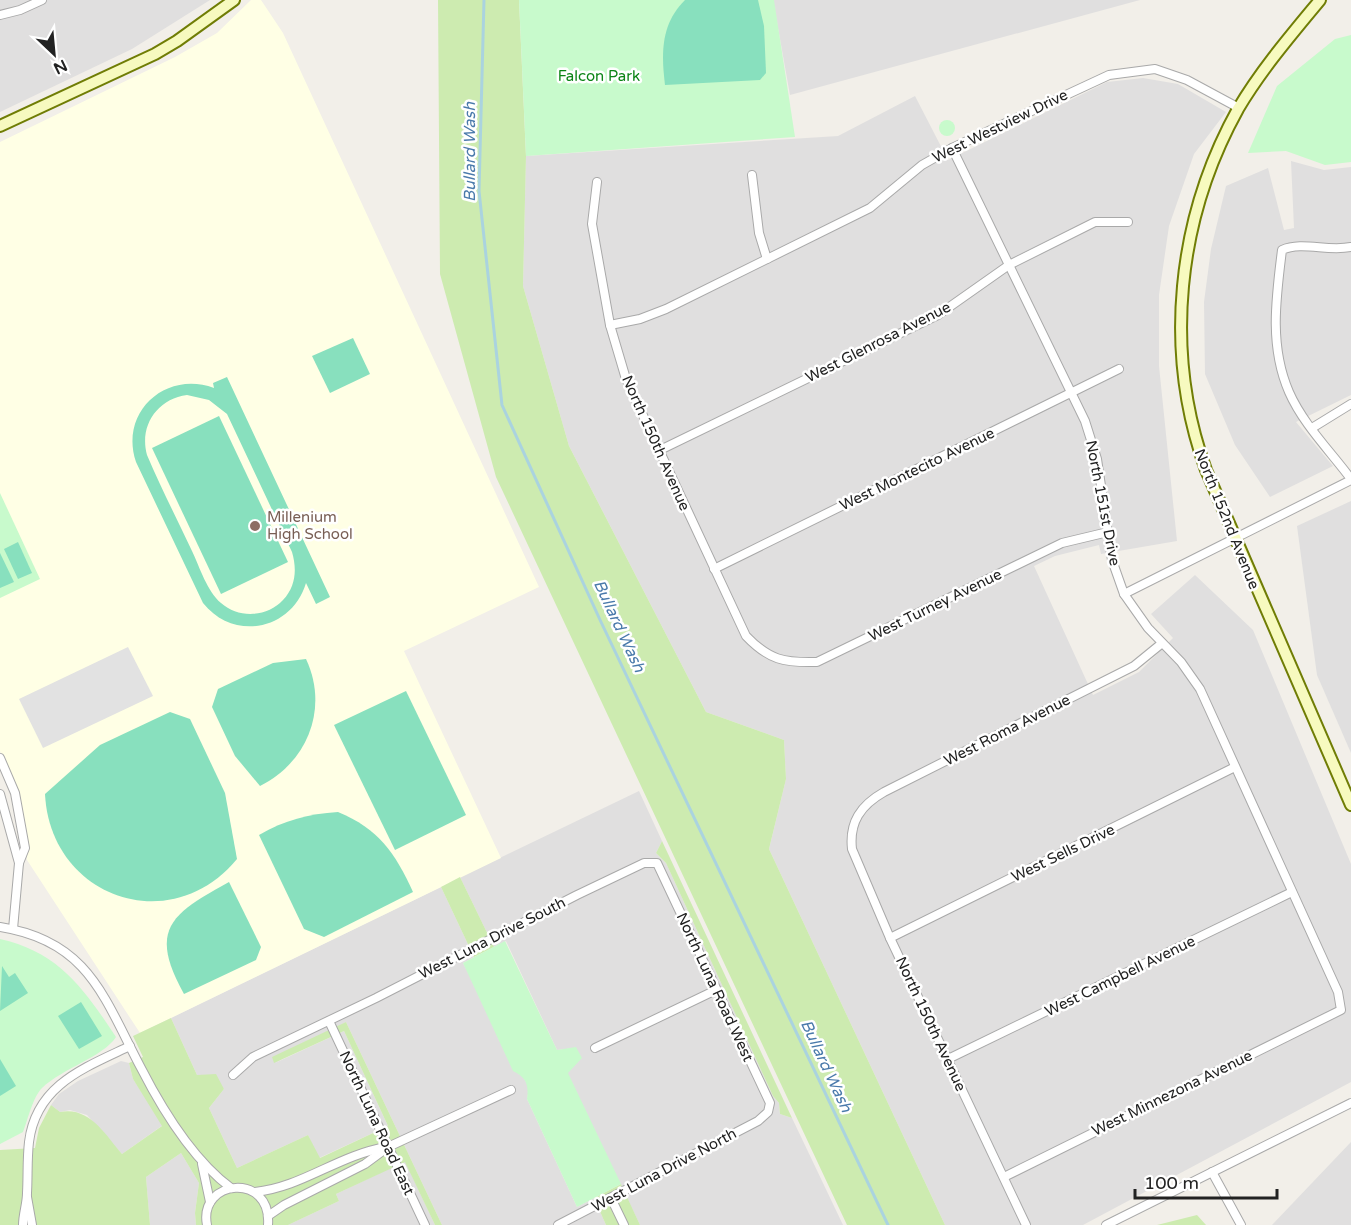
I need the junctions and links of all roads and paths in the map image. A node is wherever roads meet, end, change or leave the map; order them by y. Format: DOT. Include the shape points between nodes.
graph roads {
  1 [pos="42,0"];
  2 [pos="234,0"];
  3 [pos="1320,0"];
  4 [pos="0,15"];
  5 [pos="1239,108"];
  6 [pos="0,126"];
  7 [pos="952,148"];
  8 [pos="752,175"];
  9 [pos="597,182"];
  10 [pos="1128,222"];
  11 [pos="1351,247"];
  12 [pos="766,259"];
  13 [pos="1009,265"];
  14 [pos="610,325"];
  15 [pos="1119,369"];
  16 [pos="1071,392"];
  17 [pos="1351,404"];
  18 [pos="1312,428"];
  19 [pos="658,451"];
  20 [pos="1351,479"];
  21 [pos="1108,532"];
  22 [pos="1233,538"];
  23 [pos="714,569"];
  24 [pos="1124,594"];
  25 [pos="1161,644"];
  26 [pos="762,652"];
  27 [pos="0,758"];
  28 [pos="1235,767"];
  29 [pos="0,794"];
  30 [pos="1351,806"];
  31 [pos="855,819"];
  32 [pos="19,863"];
  33 [pos="657,863"];
  34 [pos="1292,892"];
  35 [pos="0,927"];
  36 [pos="13,929"];
  37 [pos="890,938"];
  38 [pos="716,990"];
  39 [pos="1341,1010"];
  40 [pos="329,1021"];
  41 [pos="130,1046"];
  42 [pos="595,1048"];
  43 [pos="948,1059"];
  44 [pos="233,1075"];
  45 [pos="511,1090"];
  46 [pos="1351,1103"];
  47 [pos="768,1112"];
  48 [pos="388,1147"];
  49 [pos="202,1163"];
  50 [pos="1212,1172"];
  51 [pos="1004,1177"];
  52 [pos="231,1188"];
  53 [pos="255,1192"];
  54 [pos="27,1197"];
  55 [pos="611,1198"];
  56 [pos="210,1202"];
  57 [pos="268,1221"];
  58 [pos="22,1225"];
  59 [pos="32,1225"];
  60 [pos="207,1225"];
  61 [pos="424,1225"];
  62 [pos="558,1225"];
  63 [pos="624,1225"];
  64 [pos="1026,1225"];
  65 [pos="1106,1225"];
  66 [pos="1240,1225"];
  1 -- 4 [label="street"];
  2 -- 6 [label="street" via="155,54"];
  3 -- 5 [label="street, North 152nd Avenue"];
  5 -- 7 [label="street, West Westview Drive" via="1175,75 1155,69 1123,71 1095,80"];
  5 -- 22 [label="street, North 152nd Avenue" via="1214,157 1197,207 1187,253 1180,320 1184,383 1193,431"];
  7 -- 12 [label="street, West Westview Drive" via="922,165 870,208"];
  7 -- 13 [label="street, North 151st Drive"];
  8 -- 12 [label="street"];
  9 -- 14 [label="street, North 150th Avenue" via="592,224"];
  10 -- 13 [label="street, West Glenrosa Avenue" via="1095,222"];
  11 -- 18 [label="street" via="1308,249 1294,245 1282,250 1276,303 1279,364 1290,394"];
  12 -- 14 [label="street, West Westview Drive" via="652,315"];
  13 -- 16 [label="street, North 151st Drive"];
  13 -- 19 [label="street, West Glenrosa Avenue" via="938,315"];
  14 -- 19 [label="street, North 150th Avenue" via="626,379"];
  15 -- 16 [label="street, West Montecito Avenue"];
  16 -- 21 [label="street, North 151st Drive" via="1097,459"];
  16 -- 23 [label="street, West Montecito Avenue"];
  17 -- 18 [label="street"];
  18 -- 20 [label="street"];
  19 -- 23 [label="street, North 150th Avenue"];
  20 -- 22 [label="street"];
  21 -- 24 [label="street, North 151st Drive" via="1112,561"];
  21 -- 26 [label="street, West Turney Avenue" via="1062,543 817,662 788,663"];
  22 -- 24 [label="street"];
  22 -- 30 [label="street, North 152nd Avenue"];
  23 -- 26 [label="street, North 150th Avenue" via="746,636"];
  24 -- 25 [label="street, North 151st Drive"];
  25 -- 28 [label="street, North 151st Drive" via="1181,662 1200,689"];
  25 -- 31 [label="street, West Roma Avenue" via="1134,666 872,799"];
  27 -- 32 [label="street" via="18,805 25,848"];
  28 -- 34 [label="street, North 151st Drive"];
  28 -- 37 [label="street, West Sells Drive"];
  29 -- 32 [label="street"];
  31 -- 37 [label="street, North 150th Avenue" via="852,849"];
  32 -- 36 [label="street"];
  33 -- 38 [label="street, North Luna Road West"];
  33 -- 40 [label="street, West Luna Drive South" via="644,863 577,894"];
  34 -- 39 [label="street, North 151st Drive" via="1338,992"];
  34 -- 43 [label="street, West Campbell Avenue"];
  35 -- 36 [label="street"];
  36 -- 41 [label="street" via="44,940 86,970 104,993"];
  37 -- 43 [label="street, North 150th Avenue"];
  38 -- 42 [label="street"];
  38 -- 47 [label="street, North Luna Road West" via="770,1103"];
  39 -- 51 [label="street, West Minnezona Avenue"];
  40 -- 44 [label="street, West Luna Drive South" via="253,1057"];
  40 -- 48 [label="street, North Luna Road East"];
  41 -- 49 [label="street" via="151,1086"];
  41 -- 54 [label="street" via="70,1076 54,1088 41,1106 28,1144"];
  43 -- 51 [label="street, North 150th Avenue"];
  45 -- 48 [label="street"];
  46 -- 50 [label="street"];
  47 -- 55 [label="street, West Luna Drive North" via="758,1121"];
  48 -- 53 [label="street" via="361,1151 278,1190"];
  48 -- 57 [label="street" via="365,1164 284,1205"];
  48 -- 61 [label="street, North Luna Road East"];
  49 -- 52 [label="street"];
  49 -- 56 [label="street"];
  50 -- 65 [label="street"];
  50 -- 66 [label="street"];
  51 -- 64 [label="street, North 150th Avenue"];
  52 -- 53 [label="street"];
  52 -- 56 [label="street"];
  53 -- 57 [label="street" via="267,1207"];
  54 -- 58 [label="street"];
  54 -- 59 [label="street"];
  55 -- 62 [label="street, West Luna Drive North"];
  55 -- 63 [label="street"];
  56 -- 60 [label="street"];
}
